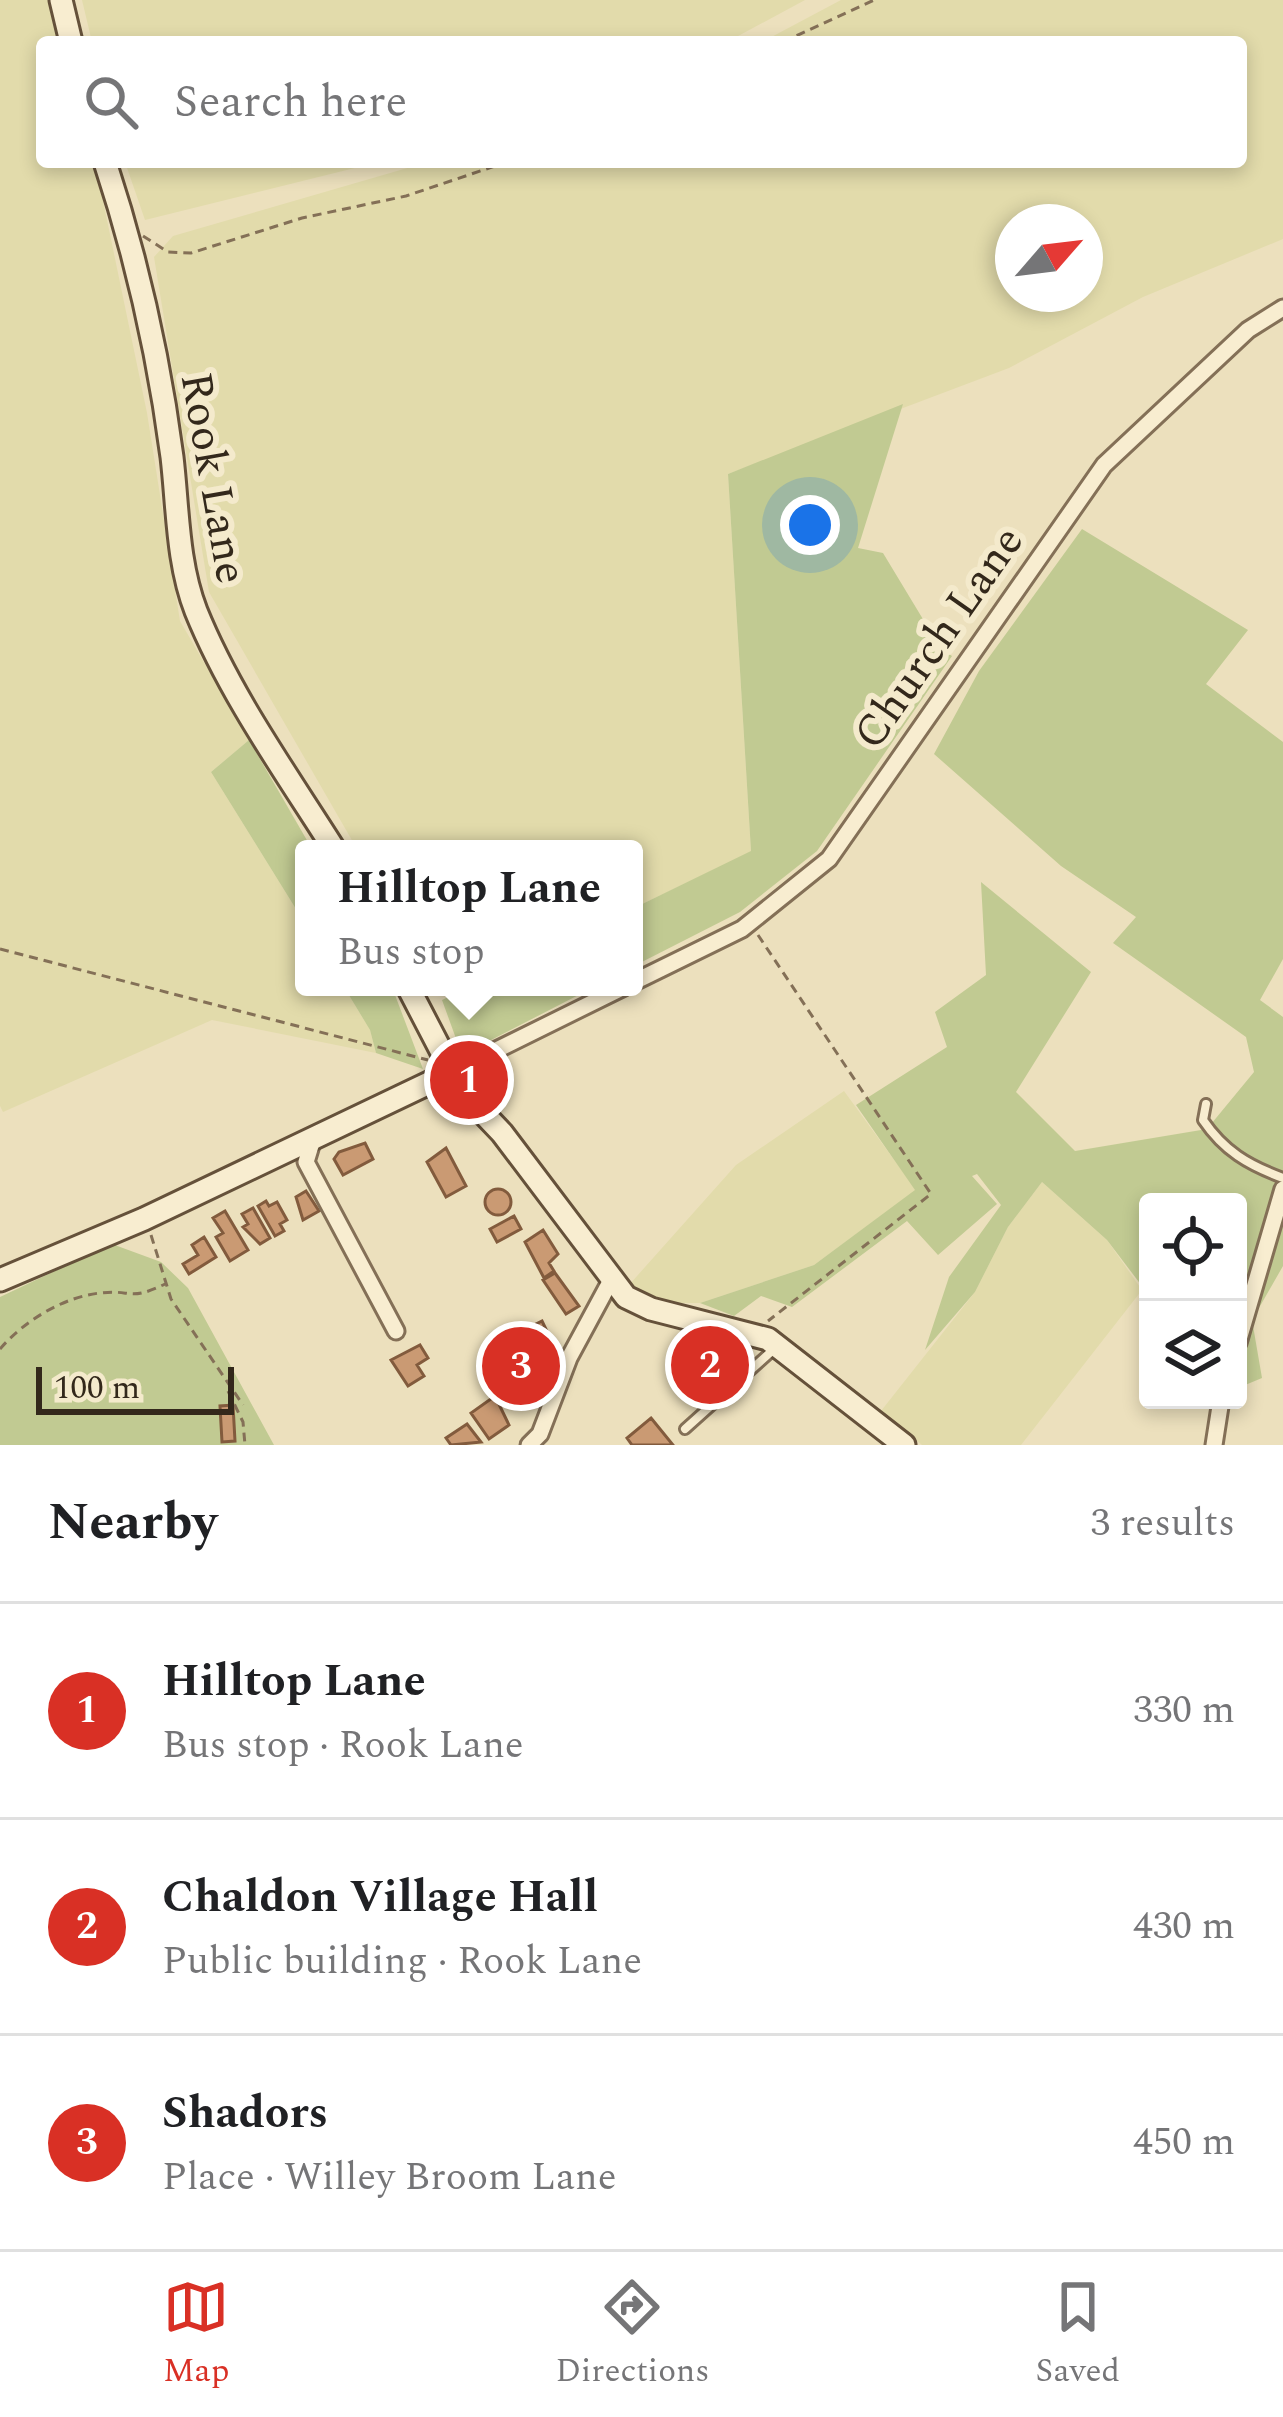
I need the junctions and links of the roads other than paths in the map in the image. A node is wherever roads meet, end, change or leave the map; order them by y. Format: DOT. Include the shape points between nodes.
graph roads {
  1 [pos="61,0"];
  2 [pos="70,36"];
  3 [pos="107,168"];
  4 [pos="1283,308"];
  5 [pos="328,840"];
  6 [pos="643,977"];
  7 [pos="412,996"];
  8 [pos="606,996"];
  9 [pos="447,1074"];
  10 [pos="1206,1104"];
  11 [pos="313,1139"];
  12 [pos="1283,1178"];
  13 [pos="1283,1190"];
  14 [pos="0,1280"];
  15 [pos="610,1282"];
  16 [pos="1247,1312"];
  17 [pos="396,1330"];
  18 [pos="778,1346"];
  19 [pos="1220,1409"];
  20 [pos="685,1429"];
  21 [pos="529,1445"];
  22 [pos="904,1445"];
  23 [pos="1214,1445"];
  1 -- 2 [label="main road"];
  3 -- 5 [label="main road, Rook Lane" via="128,232 196,610"];
  4 -- 6 [label="street, Church Lane" via="1248,330 1104,465 829,860 749,922"];
  7 -- 9 [label="main road"];
  8 -- 9 [label="street"];
  9 -- 11 [label="main road"];
  9 -- 15 [label="main road"];
  10 -- 12 [label="lane" via="1203,1120 1219,1144"];
  11 -- 14 [label="main road"];
  11 -- 17 [label="street" via="306,1162"];
  13 -- 16 [label="street"];
  15 -- 18 [label="main road" via="651,1310"];
  15 -- 21 [label="street"];
  18 -- 20 [label="lane"];
  18 -- 22 [label="main road"];
  19 -- 23 [label="street"];
}
